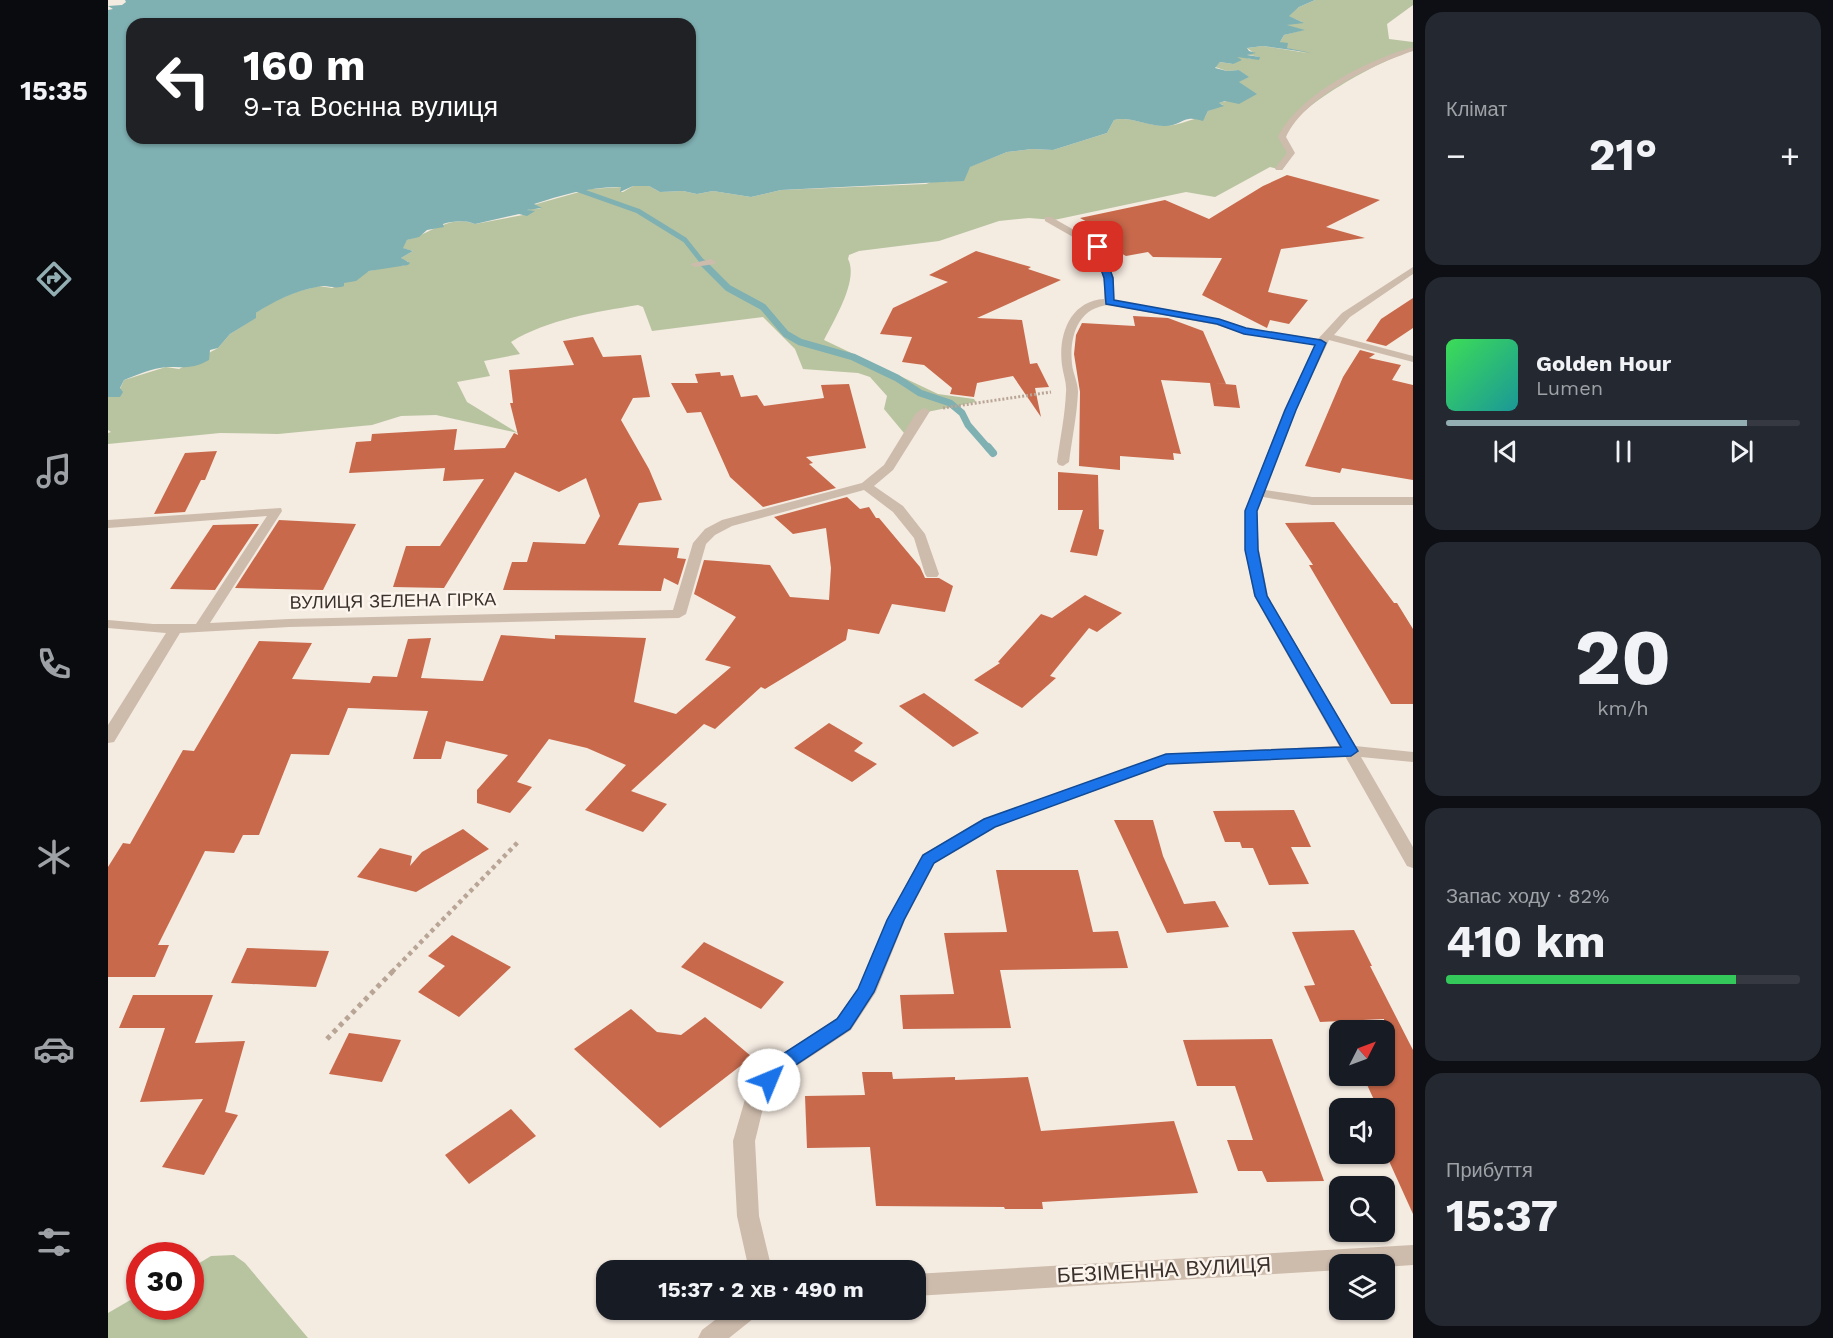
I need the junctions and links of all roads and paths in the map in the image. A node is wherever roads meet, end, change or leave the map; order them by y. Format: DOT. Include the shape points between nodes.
graph roads {
  1 [pos="1413,49"];
  2 [pos="1279,168"];
  3 [pos="1048,219"];
  4 [pos="711,262"];
  5 [pos="695,264"];
  6 [pos="1413,270"];
  7 [pos="1109,302"];
  8 [pos="1324,340"];
  9 [pos="1413,359"];
  10 [pos="1072,389"];
  11 [pos="949,407"];
  12 [pos="924,411"];
  13 [pos="1063,462"];
  14 [pos="866,486"];
  15 [pos="1258,493"];
  16 [pos="1413,501"];
  17 [pos="108,524"];
  18 [pos="932,574"];
  19 [pos="108,624"];
  20 [pos="200,628"];
  21 [pos="175,630"];
  22 [pos="108,738"];
  23 [pos="1351,751"];
  24 [pos="1413,757"];
  25 [pos="520,840"];
  26 [pos="1413,862"];
  27 [pos="327,1039"];
  28 [pos="1413,1255"];
  29 [pos="758,1260"];
  30 [pos="926,1285"];
  31 [pos="733,1320"];
  32 [pos="710,1338"];
  1 -- 2 [label="street" via="1334,86 1297,114 1284,128 1282,137 1291,153"];
  3 -- 7 [label="street" via="1098,247 1108,278"];
  4 -- 5 [label="street"];
  6 -- 8 [label="street" via="1346,315"];
  7 -- 8 [label="street" via="1219,322 1244,331"];
  7 -- 10 [label="street" via="1085,306 1075,319 1068,337 1066,363"];
  8 -- 9 [label="street"];
  8 -- 15 [label="street" via="1290,410"];
  10 -- 11 [label="path"];
  10 -- 13 [label="street"];
  12 -- 14 [label="street" via="889,467"];
  14 -- 18 [label="street" via="898,509 920,537"];
  14 -- 20 [label="street, ВУЛИЦЯ ЗЕЛЕНА ГІРКА" via="727,523 710,532 700,543 679,614"];
  15 -- 16 [label="street" via="1312,501"];
  15 -- 23 [label="street" via="1251,511 1251,550 1261,596"];
  17 -- 20 [label="street" via="276,511"];
  19 -- 21 [label="street, ВУЛИЦЯ ЗЕЛЕНА ГІРКА"];
  20 -- 21 [label="street, ВУЛИЦЯ ЗЕЛЕНА ГІРКА"];
  21 -- 22 [label="street"];
  23 -- 24 [label="street"];
  23 -- 26 [label="street"];
  23 -- 29 [label="street" via="1166,759 989,823 928,859 896,920 866,992 844,1024 782,1065 756,1096 744,1141 748,1216"];
  25 -- 27 [label="path"];
  28 -- 30 [label="street, БЕЗІМЕННА ВУЛИЦЯ"];
  31 -- 32 [label="street"];
}
